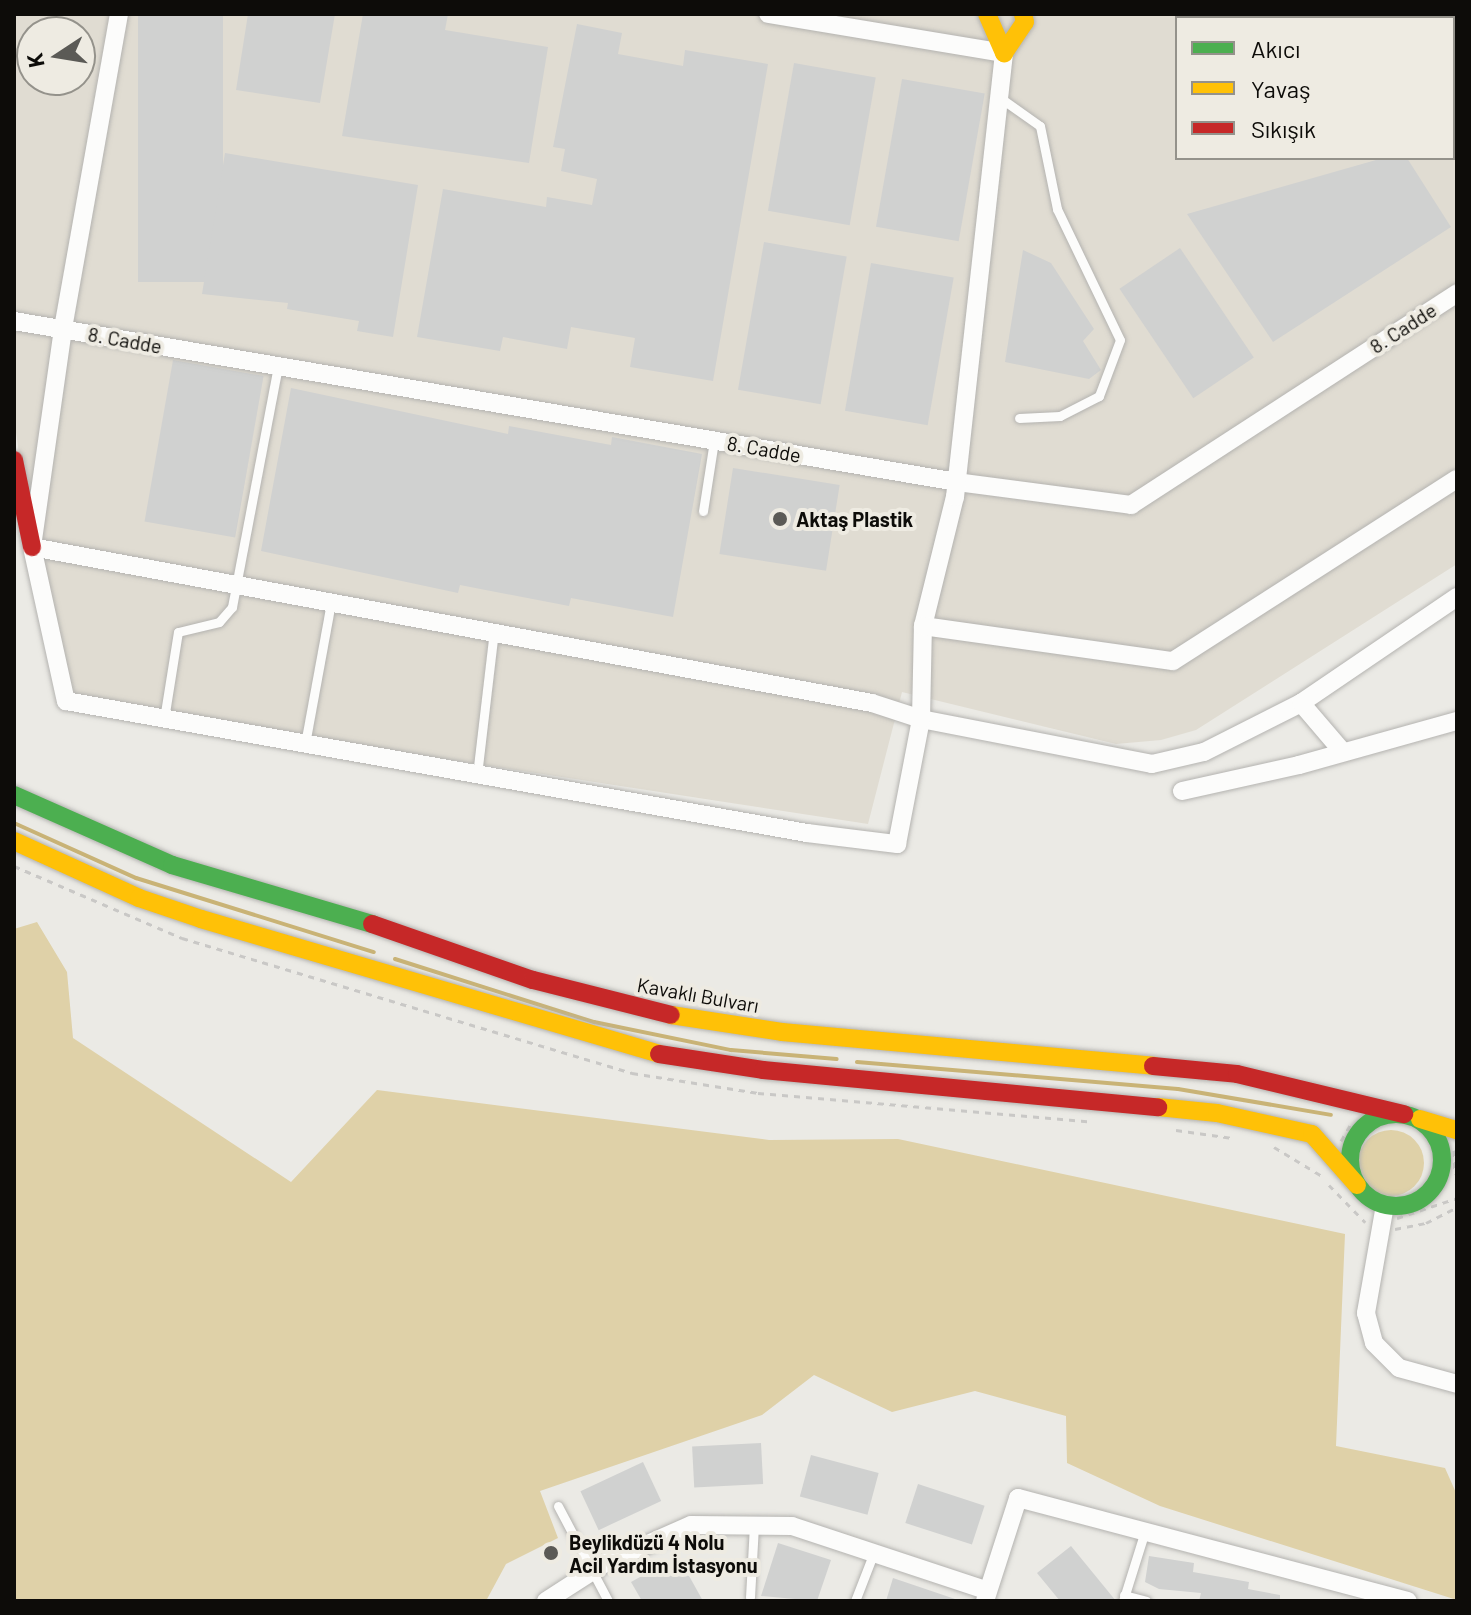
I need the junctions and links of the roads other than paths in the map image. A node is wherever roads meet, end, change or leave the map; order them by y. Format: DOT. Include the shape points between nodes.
graph roads {
  1 [pos="119,14"];
  2 [pos="768,14"];
  3 [pos="987,14"];
  4 [pos="1023,14"];
  5 [pos="1455,14"];
  6 [pos="1457,26"];
  7 [pos="1004,53"];
  8 [pos="999,97"];
  9 [pos="1457,293"];
  10 [pos="14,321"];
  11 [pos="63,329"];
  12 [pos="278,366"];
  13 [pos="1019,418"];
  14 [pos="714,441"];
  15 [pos="14,460"];
  16 [pos="1457,479"];
  17 [pos="957,482"];
  18 [pos="703,511"];
  19 [pos="32,547"];
  20 [pos="237,584"];
  21 [pos="1457,597"];
  22 [pos="331,601"];
  23 [pos="923,626"];
  24 [pos="494,631"];
  25 [pos="1301,703"];
  26 [pos="164,719"];
  27 [pos="921,719"];
  28 [pos="1457,721"];
  29 [pos="305,744"];
  30 [pos="1342,751"];
  31 [pos="477,775"];
  32 [pos="1182,791"];
  33 [pos="14,795"];
  34 [pos="14,841"];
  35 [pos="1411,1116"];
  36 [pos="1455,1135"];
  37 [pos="1456,1179"];
  38 [pos="1357,1185"];
  39 [pos="1426,1195"];
  40 [pos="1385,1205"];
  41 [pos="1457,1384"];
  42 [pos="558,1506"];
  43 [pos="754,1526"];
  44 [pos="1145,1531"];
  45 [pos="875,1550"];
  46 [pos="591,1573"];
  47 [pos="985,1595"];
  48 [pos="750,1597"];
  49 [pos="1124,1598"];
  50 [pos="546,1601"];
  51 [pos="608,1601"];
  52 [pos="855,1601"];
  53 [pos="1146,1601"];
  54 [pos="1408,1601"];
  1 -- 11 [label="street"];
  2 -- 7 [label="street"];
  3 -- 7 [label="main road"];
  4 -- 7 [label="main road" via="1025,22"];
  5 -- 6 [label="street"];
  7 -- 8 [label="street"];
  8 -- 13 [label="lane" via="1040,126 1057,209 1120,340 1099,396 1060,416"];
  8 -- 17 [label="street"];
  9 -- 17 [label="street, 8. Cadde" via="1131,505"];
  10 -- 11 [label="street, 8. Cadde"];
  11 -- 12 [label="street, 8. Cadde"];
  11 -- 19 [label="street"];
  12 -- 14 [label="street, 8. Cadde"];
  12 -- 20 [label="lane"];
  14 -- 17 [label="street, 8. Cadde"];
  14 -- 18 [label="lane"];
  15 -- 19 [label="main road"];
  16 -- 23 [label="street" via="1173,661"];
  17 -- 23 [label="street"];
  19 -- 20 [label="street"];
  19 -- 26 [label="street" via="66,701"];
  20 -- 22 [label="street"];
  20 -- 26 [label="lane" via="232,607 219,622 178,632"];
  21 -- 25 [label="street"];
  22 -- 24 [label="street"];
  22 -- 29 [label="lane"];
  23 -- 27 [label="street"];
  24 -- 27 [label="street" via="872,703"];
  24 -- 31 [label="lane"];
  25 -- 27 [label="street" via="1204,752 1152,764"];
  25 -- 30 [label="street"];
  26 -- 29 [label="street"];
  27 -- 31 [label="street" via="897,844"];
  28 -- 30 [label="street"];
  29 -- 31 [label="street"];
  30 -- 32 [label="street"];
  33 -- 35 [label="main road, Kavaklı Bulvarı" via="172,865 395,931 533,980 666,1014 782,1032 1237,1074"];
  34 -- 38 [label="main road" via="139,898 201,919 633,1050 763,1070 1231,1115 1312,1134"];
  35 -- 36 [label="main road, Kavaklı Bulvarı"];
  35 -- 38 [label="main road" via="1375,1118 1354,1140 1350,1155"];
  35 -- 39 [label="main road" via="1430,1128 1443,1154 1437,1183"];
  37 -- 39 [label="main road"];
  38 -- 40 [label="main road"];
  39 -- 40 [label="main road" via="1413,1204"];
  40 -- 41 [label="street" via="1366,1313 1374,1343 1399,1368"];
  42 -- 46 [label="lane"];
  43 -- 45 [label="street" via="792,1526"];
  43 -- 46 [label="street" via="691,1525"];
  43 -- 48 [label="lane"];
  44 -- 47 [label="street" via="1018,1498"];
  44 -- 49 [label="lane"];
  44 -- 54 [label="street"];
  45 -- 47 [label="street"];
  45 -- 52 [label="lane"];
  46 -- 50 [label="street"];
  46 -- 51 [label="lane"];
  49 -- 53 [label="lane"];
}
